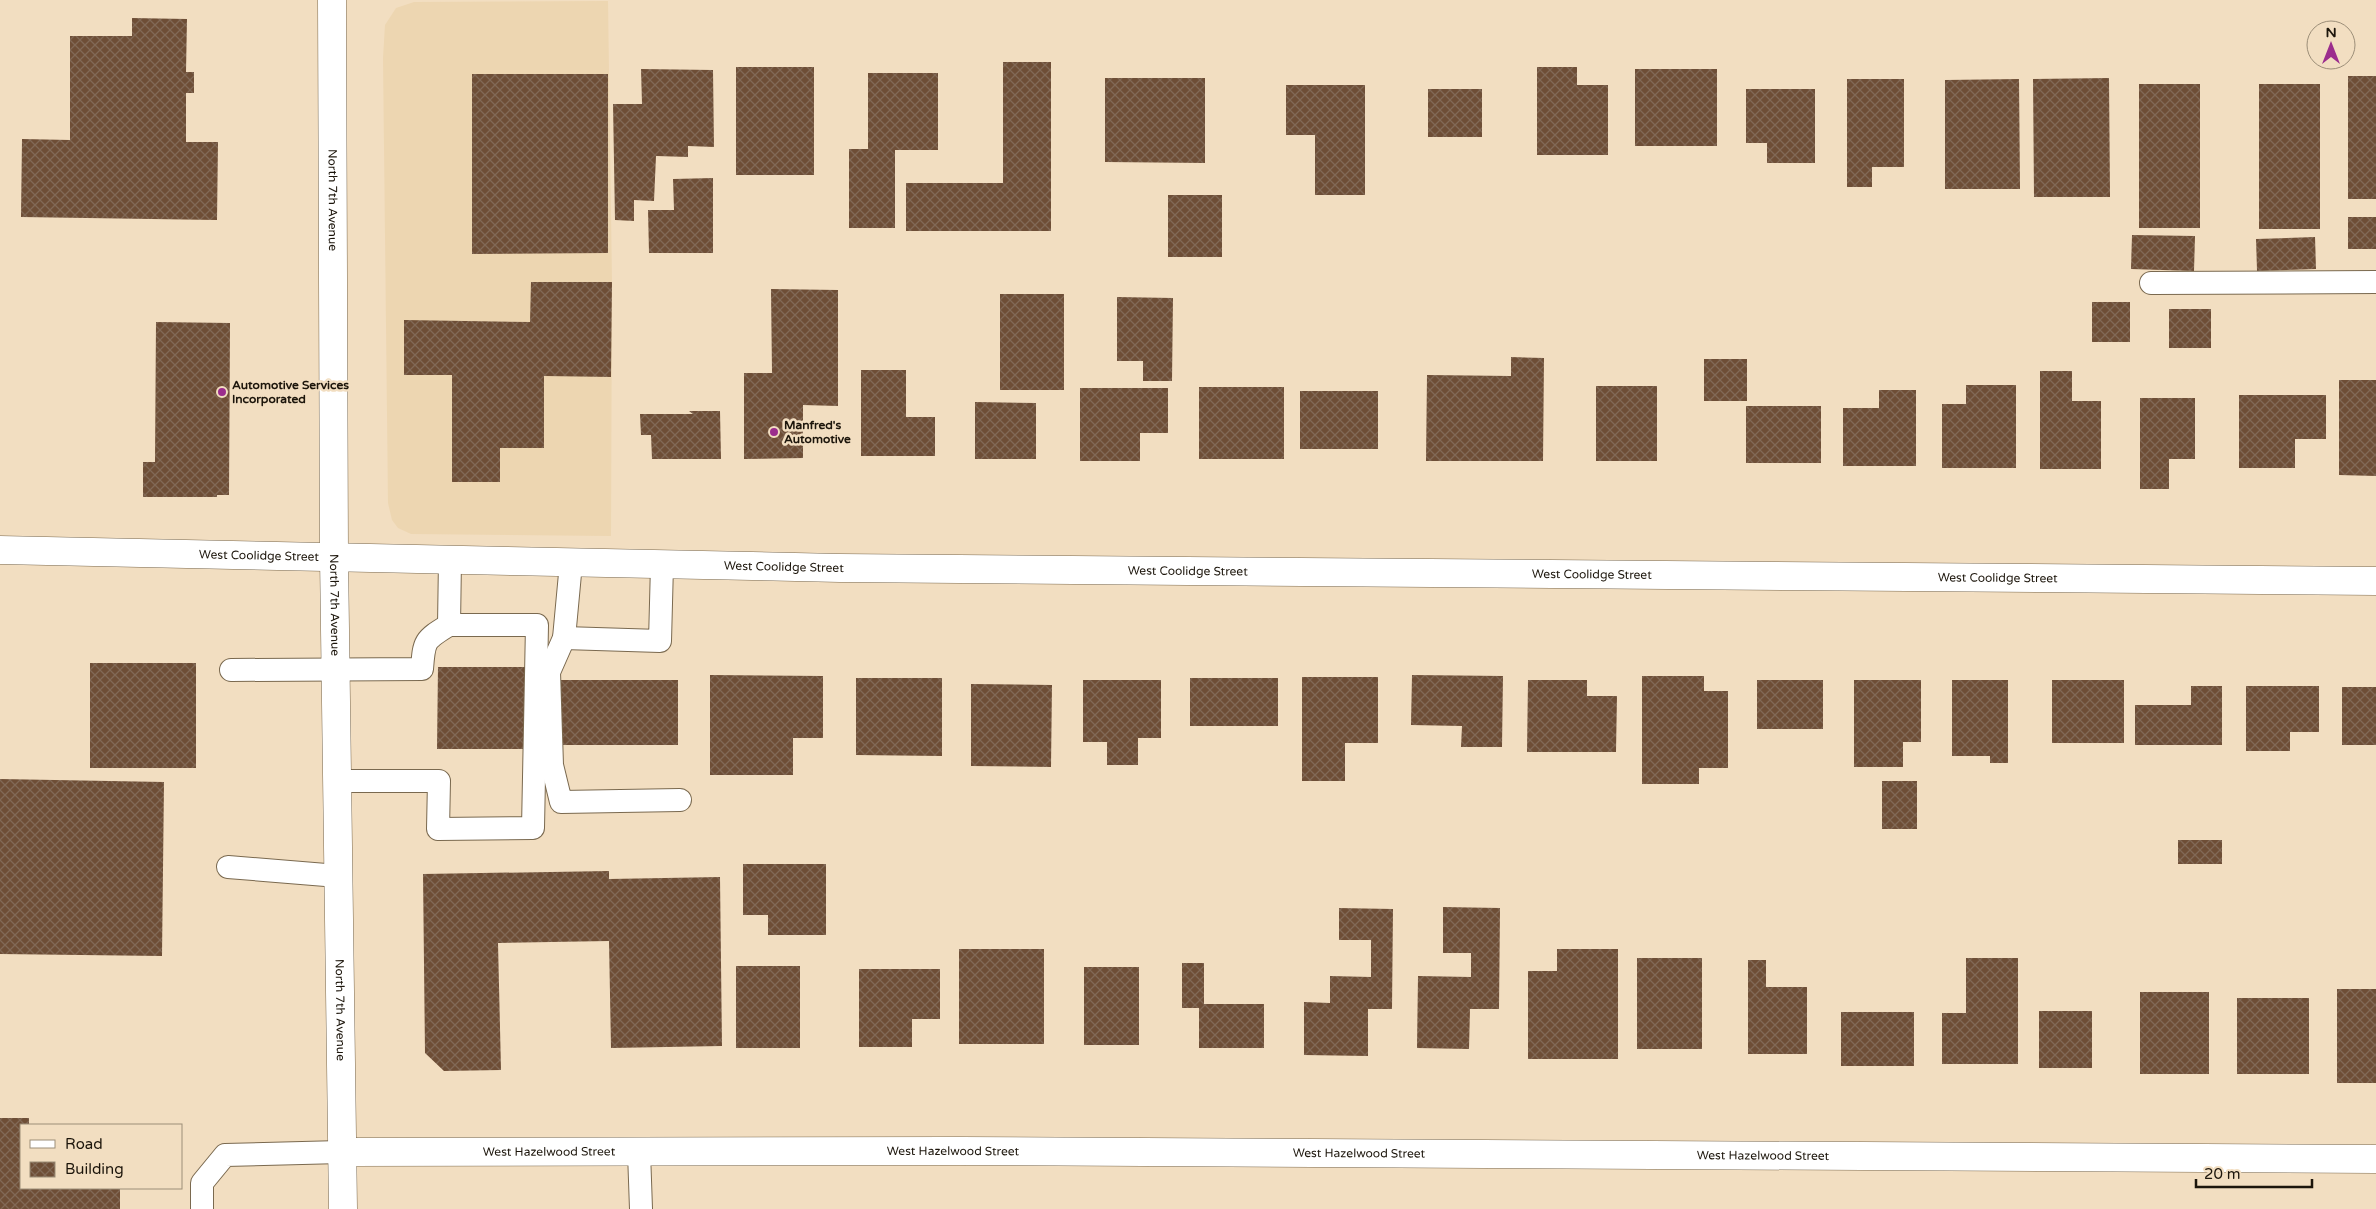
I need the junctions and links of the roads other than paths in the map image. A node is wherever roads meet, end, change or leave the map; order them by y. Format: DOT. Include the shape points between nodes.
graph roads {
  1 [pos="332,0"];
  2 [pos="2376,282"];
  3 [pos="2151,283"];
  4 [pos="0,550"];
  5 [pos="334,558"];
  6 [pos="450,560"];
  7 [pos="571,563"];
  8 [pos="662,565"];
  9 [pos="2376,581"];
  10 [pos="449,625"];
  11 [pos="564,638"];
  12 [pos="336,668"];
  13 [pos="231,670"];
  14 [pos="337,781"];
  15 [pos="680,800"];
  16 [pos="228,867"];
  17 [pos="338,876"];
  18 [pos="342,1152"];
  19 [pos="639,1152"];
  20 [pos="2376,1159"];
  21 [pos="202,1209"];
  22 [pos="343,1209"];
  23 [pos="641,1209"];
  1 -- 5 [label="street, North 7th Avenue"];
  2 -- 3 [label="lane"];
  4 -- 5 [label="street, West Coolidge Street"];
  5 -- 6 [label="street, West Coolidge Street"];
  5 -- 12 [label="street, North 7th Avenue"];
  6 -- 7 [label="street, West Coolidge Street"];
  6 -- 10 [label="lane"];
  7 -- 8 [label="street, West Coolidge Street"];
  7 -- 11 [label="lane"];
  8 -- 9 [label="street, West Coolidge Street"];
  8 -- 11 [label="lane" via="660,641"];
  10 -- 12 [label="lane" via="424,645 422,669"];
  10 -- 14 [label="lane" via="537,625 533,828 438,829 439,781"];
  11 -- 15 [label="lane" via="549,672 552,765 561,802"];
  12 -- 13 [label="lane"];
  12 -- 14 [label="street, North 7th Avenue"];
  14 -- 17 [label="street, North 7th Avenue"];
  16 -- 17 [label="lane"];
  17 -- 18 [label="street, North 7th Avenue"];
  18 -- 19 [label="street, West Hazelwood Street"];
  18 -- 21 [label="lane" via="225,1155 202,1183"];
  18 -- 22 [label="street, North 7th Avenue"];
  19 -- 20 [label="street, West Hazelwood Street"];
  19 -- 23 [label="lane"];
}
